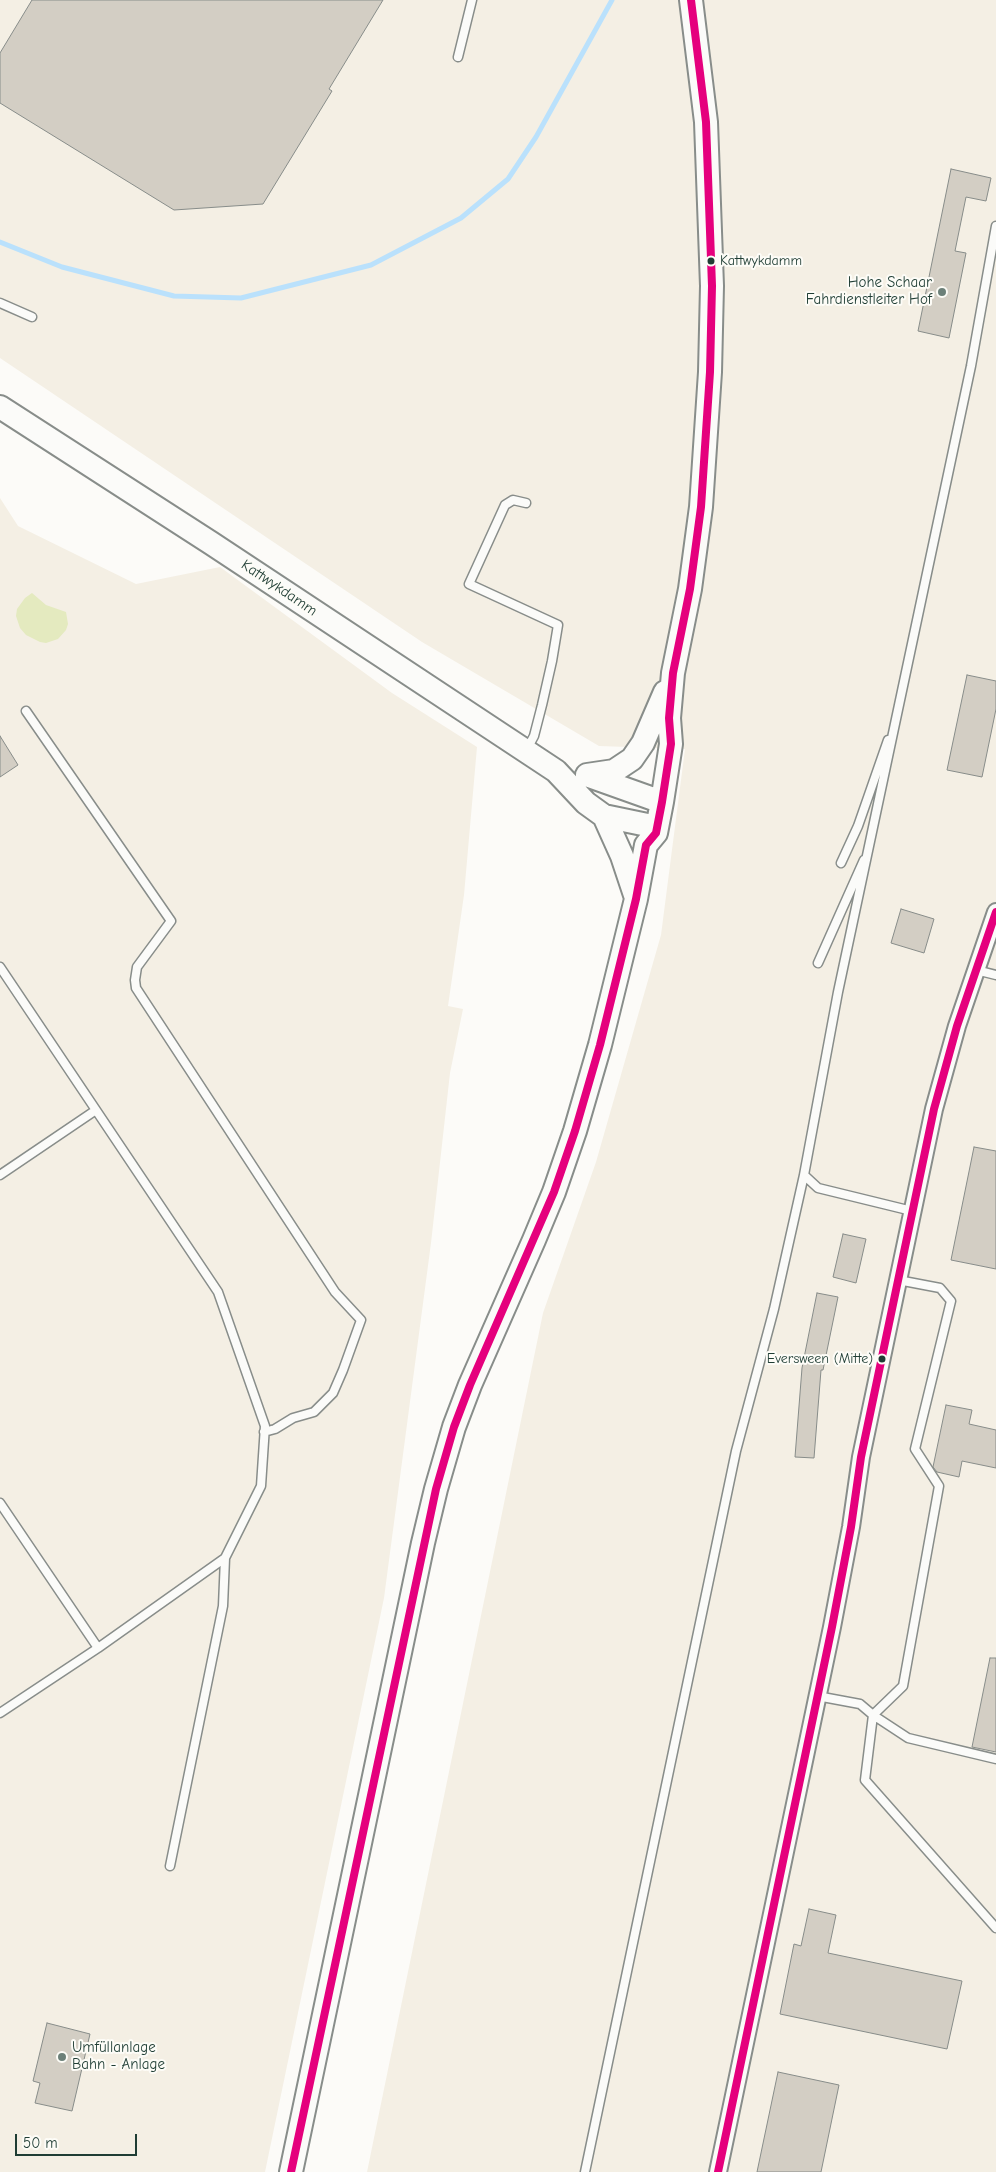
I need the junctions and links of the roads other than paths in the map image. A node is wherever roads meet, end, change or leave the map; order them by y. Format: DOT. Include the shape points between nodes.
graph roads {
  1 [pos="472,0"];
  2 [pos="691,0"];
  3 [pos="458,57"];
  4 [pos="996,226"];
  5 [pos="0,303"];
  6 [pos="32,317"];
  7 [pos="0,407"];
  8 [pos="526,503"];
  9 [pos="674,672"];
  10 [pos="26,711"];
  11 [pos="896,720"];
  12 [pos="526,751"];
  13 [pos="556,771"];
  14 [pos="587,775"];
  15 [pos="655,800"];
  16 [pos="604,816"];
  17 [pos="649,832"];
  18 [pos="870,845"];
  19 [pos="841,863"];
  20 [pos="636,899"];
  21 [pos="996,912"];
  22 [pos="818,963"];
  23 [pos="0,967"];
  24 [pos="976,970"];
  25 [pos="996,975"];
  26 [pos="96,1110"];
  27 [pos="0,1175"];
  28 [pos="804,1175"];
  29 [pos="912,1211"];
  30 [pos="898,1280"];
  31 [pos="264,1432"];
  32 [pos="0,1503"];
  33 [pos="225,1558"];
  34 [pos="98,1648"];
  35 [pos="817,1696"];
  36 [pos="0,1713"];
  37 [pos="873,1715"];
  38 [pos="996,1759"];
  39 [pos="170,1866"];
  40 [pos="996,1928"];
  41 [pos="291,2172"];
  42 [pos="585,2172"];
  43 [pos="718,2172"];
  1 -- 3 [label="lane"];
  2 -- 9 [label="main road" via="706,122 712,286 710,372 696,545"];
  4 -- 11 [label="lane" via="971,366"];
  5 -- 6 [label="lane"];
  7 -- 12 [label="main road, Kattwykdamm"];
  8 -- 12 [label="lane" via="512,500 505,505 470,584 558,625 542,705 534,736"];
  9 -- 14 [label="main road" via="643,743 632,759 614,771"];
  9 -- 15 [label="main road" via="669,718 671,744"];
  10 -- 31 [label="lane" via="171,921 136,967 136,988 335,1292 361,1320 333,1393 314,1412"];
  11 -- 18 [label="lane"];
  11 -- 19 [label="lane" via="858,826"];
  12 -- 13 [label="main road, Kattwykdamm"];
  13 -- 14 [label="main road, Kattwykdamm"];
  13 -- 16 [label="main road, Kattwykdamm" via="586,803"];
  14 -- 15 [label="main road, Kattwykdamm"];
  15 -- 17 [label="main road"];
  16 -- 17 [label="main road, Kattwykdamm"];
  16 -- 20 [label="main road"];
  17 -- 20 [label="main road"];
  18 -- 22 [label="lane"];
  18 -- 28 [label="lane" via="838,992"];
  20 -- 41 [label="main road" via="600,1045 569,1148 534,1240 470,1386 436,1488"];
  21 -- 24 [label="street"];
  23 -- 26 [label="lane"];
  24 -- 25 [label="lane"];
  24 -- 29 [label="street" via="944,1072"];
  26 -- 27 [label="lane"];
  26 -- 31 [label="lane" via="218,1292"];
  28 -- 29 [label="lane" via="818,1188"];
  28 -- 42 [label="lane" via="774,1309 736,1451"];
  29 -- 30 [label="street"];
  30 -- 35 [label="street"];
  30 -- 37 [label="lane" via="940,1288 950,1301 915,1449 939,1486 903,1686"];
  31 -- 33 [label="lane" via="261,1486"];
  32 -- 34 [label="lane"];
  33 -- 34 [label="lane"];
  33 -- 39 [label="lane" via="222,1606"];
  34 -- 36 [label="lane"];
  35 -- 37 [label="lane" via="860,1704"];
  35 -- 43 [label="street"];
  37 -- 38 [label="lane" via="908,1738"];
  37 -- 40 [label="lane" via="866,1780"];
}
